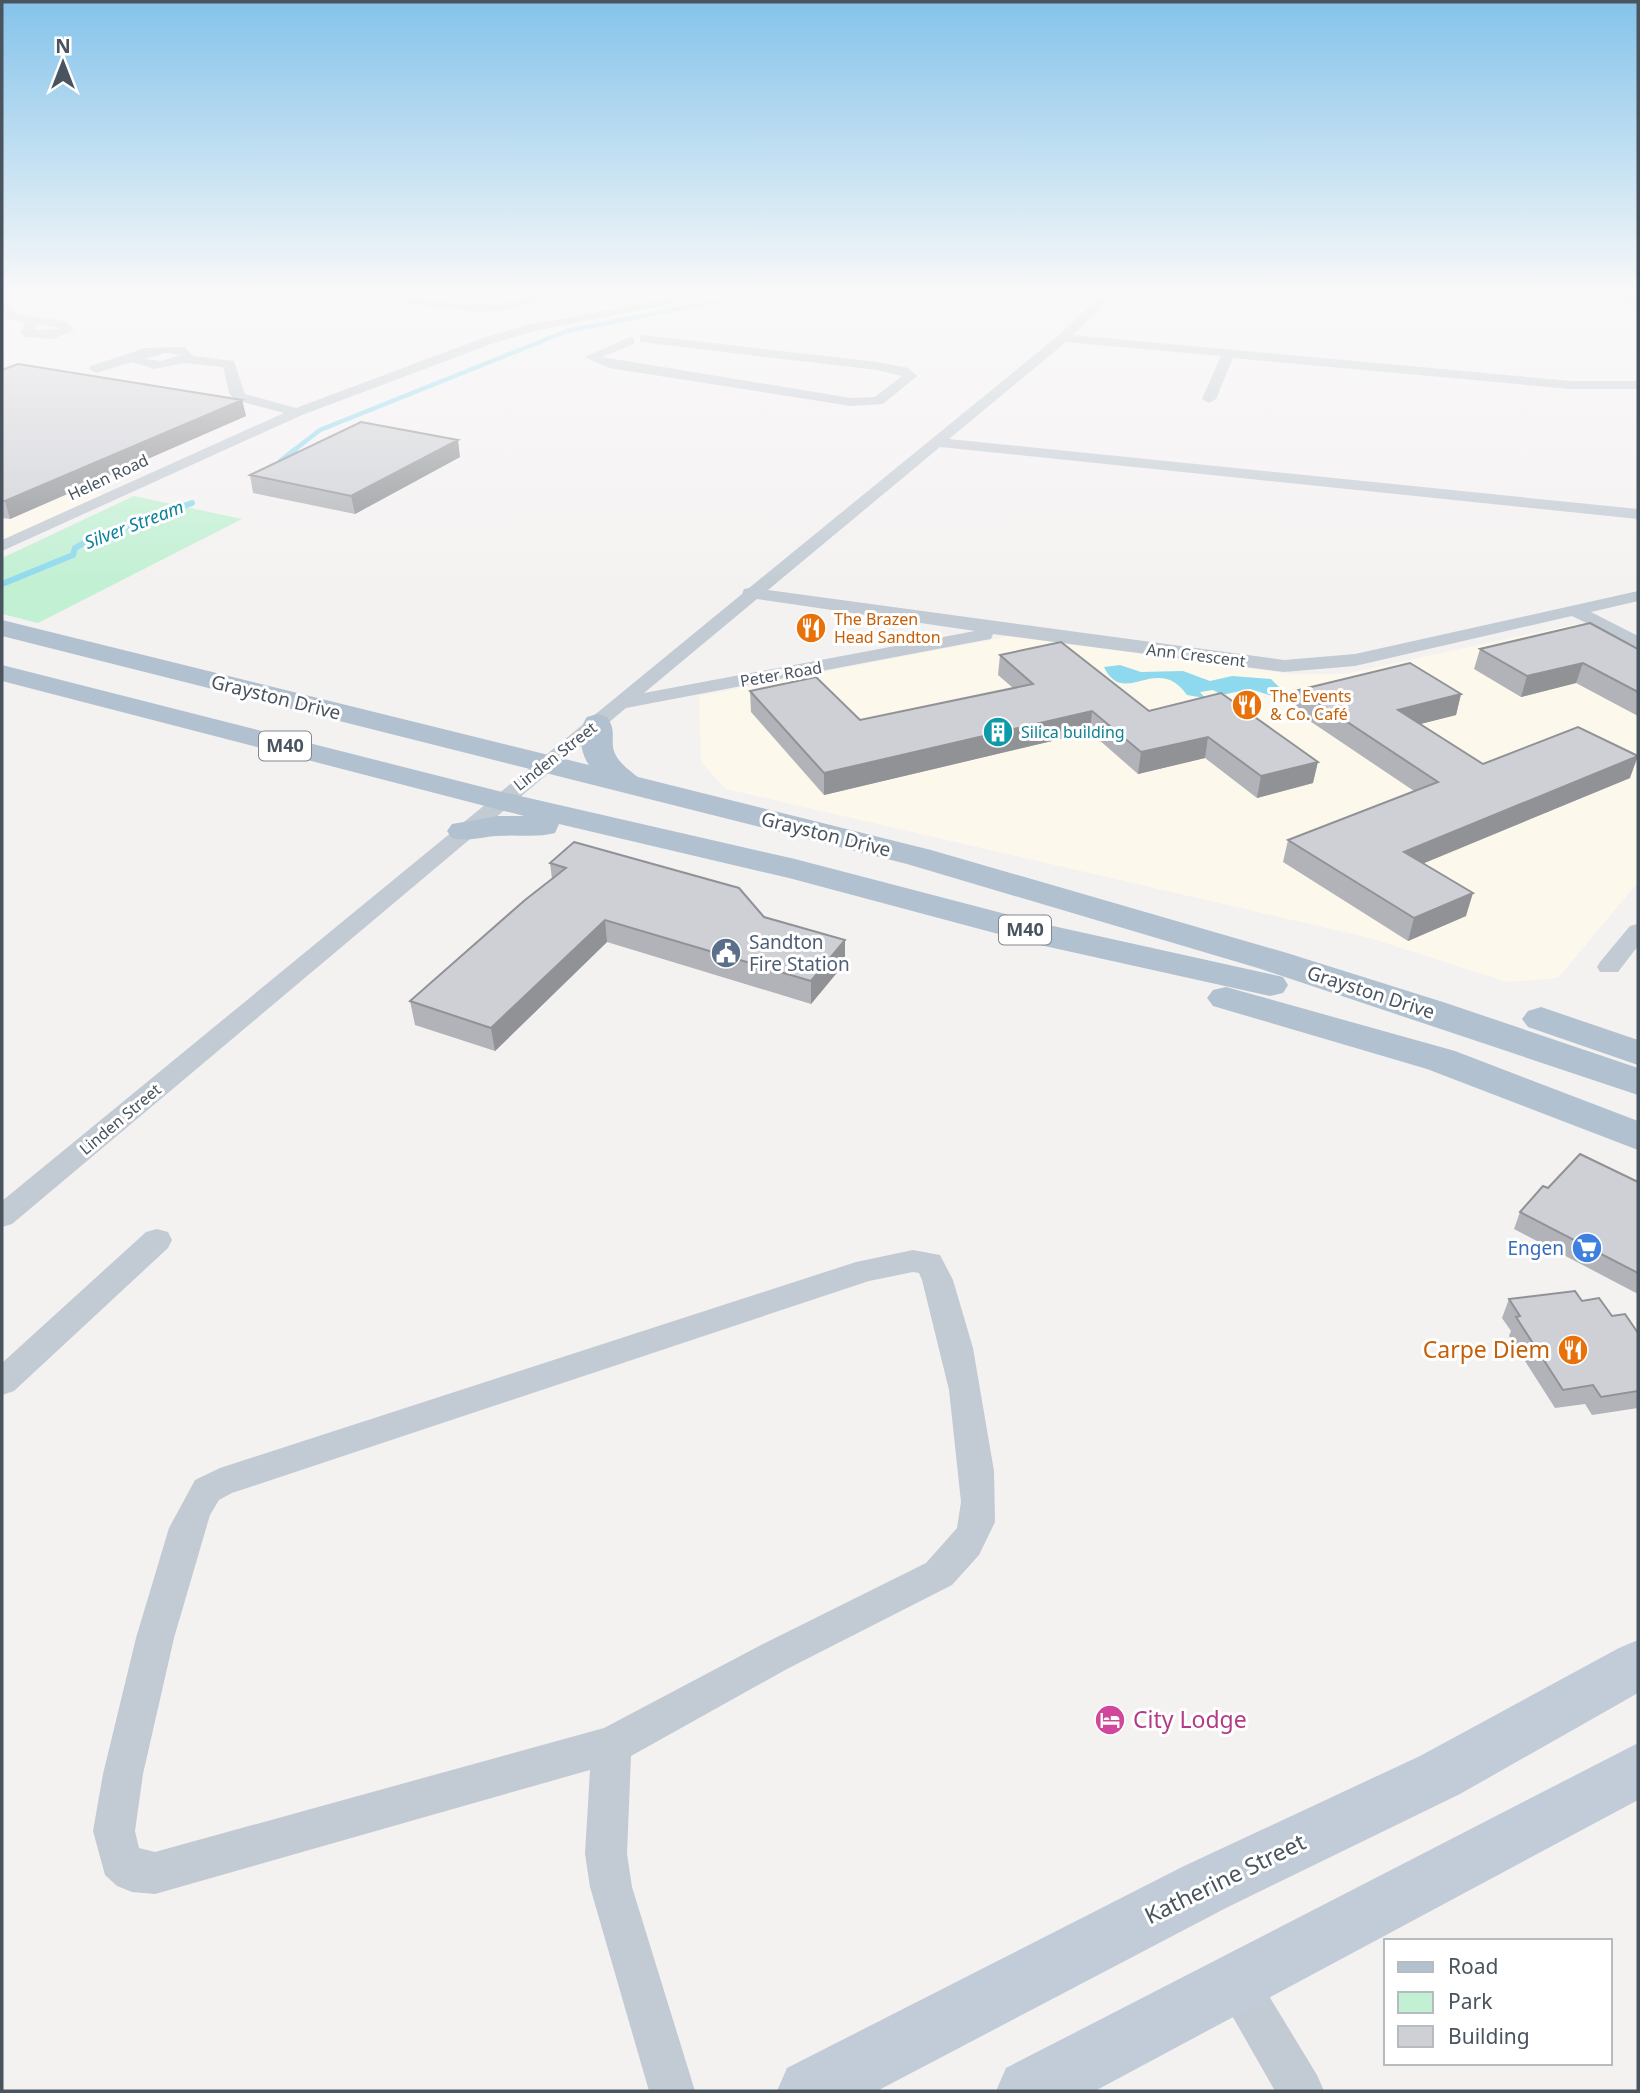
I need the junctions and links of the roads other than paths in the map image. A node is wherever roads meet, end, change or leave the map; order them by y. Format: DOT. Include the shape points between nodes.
graph roads {
  1 [pos="236,393"];
  2 [pos="349,393"];
  3 [pos="792,393"];
  4 [pos="889,393"];
  5 [pos="996,393"];
  6 [pos="1212,393"];
  7 [pos="1209,399"];
  8 [pos="297,412"];
  9 [pos="936,442"];
  10 [pos="1638,514"];
  11 [pos="2,546"];
  12 [pos="750,593"];
  13 [pos="1638,596"];
  14 [pos="1577,612"];
  15 [pos="928,620"];
  16 [pos="2,628"];
  17 [pos="1006,630"];
  18 [pos="940,643"];
  19 [pos="1638,643"];
  20 [pos="2,673"];
  21 [pos="622,703"];
  22 [pos="597,723"];
  23 [pos="546,764"];
  24 [pos="628,785"];
  25 [pos="499,801"];
  26 [pos="463,831"];
  27 [pos="919,857"];
  28 [pos="794,869"];
  29 [pos="1638,931"];
  30 [pos="1040,934"];
  31 [pos="1609,967"];
  32 [pos="1265,971"];
  33 [pos="1638,1053"];
  34 [pos="1638,1082"];
  35 [pos="1638,1104"];
  36 [pos="1638,1136"];
  37 [pos="2,1217"];
  38 [pos="157,1240"];
  39 [pos="2,1382"];
  40 [pos="1638,1665"];
  41 [pos="612,1745"];
  42 [pos="1638,1770"];
  43 [pos="1236,1984"];
  44 [pos="672,2091"];
  45 [pos="810,2091"];
  46 [pos="1029,2091"];
  47 [pos="1301,2091"];
  1 -- 8 [label="street"];
  2 -- 8 [label="street, Helen Road"];
  3 -- 4 [label="street" via="851,402 878,401"];
  5 -- 9 [label="street, Linden Street"];
  6 -- 7 [label="street"];
  8 -- 11 [label="street, Helen Road"];
  9 -- 10 [label="street"];
  9 -- 12 [label="street, Linden Street"];
  12 -- 15 [label="street, Ann Crescent"];
  12 -- 21 [label="street, Linden Street"];
  13 -- 14 [label="street, Ann Crescent"];
  14 -- 17 [label="street, Ann Crescent" via="1318,665 1284,666"];
  14 -- 19 [label="street"];
  15 -- 17 [label="street, Ann Crescent"];
  15 -- 18 [label="street" via="943,634"];
  16 -- 23 [label="main road, Grayston Drive / M40"];
  17 -- 18 [label="street, Peter Road"];
  18 -- 21 [label="street, Peter Road"];
  20 -- 25 [label="main road, Grayston Drive / M40"];
  21 -- 22 [label="street, Linden Street"];
  22 -- 23 [label="street, Linden Street"];
  22 -- 24 [label="main road" via="597,756"];
  23 -- 24 [label="main road, Grayston Drive / M40"];
  23 -- 25 [label="street, Linden Street"];
  24 -- 27 [label="main road, Grayston Drive / M40"];
  25 -- 26 [label="street, Linden Street"];
  25 -- 28 [label="main road, Grayston Drive / M40"];
  26 -- 28 [label="main road" via="529,825 571,829 672,851"];
  26 -- 37 [label="street, Linden Street"];
  27 -- 32 [label="main road, Grayston Drive / M40"];
  27 -- 33 [label="main road" via="1351,960"];
  28 -- 30 [label="main road, Grayston Drive / M40"];
  29 -- 31 [label="street"];
  30 -- 32 [label="main road, Grayston Drive / M40"];
  30 -- 36 [label="main road" via="1211,994 1441,1060"];
  32 -- 34 [label="main road, Grayston Drive / M40" via="1509,1037"];
  32 -- 35 [label="main road, Grayston Drive / M40"];
  38 -- 39 [label="street"];
  40 -- 45 [label="main road, Katherine Street" via="1440,1775 1205,1887"];
  41 -- 41 [label="street" via="939,1574 963,1548 977,1521 974,1449 947,1315 937,1275 929,1264 913,1261 867,1270 220,1482 208,1490 187,1528 155,1638 114,1831 120,1860 131,1871 155,1873"];
  41 -- 44 [label="street" via="606,1854 609,1877"];
  42 -- 43 [label="main road"];
  43 -- 46 [label="main road"];
  43 -- 47 [label="street"];
}
